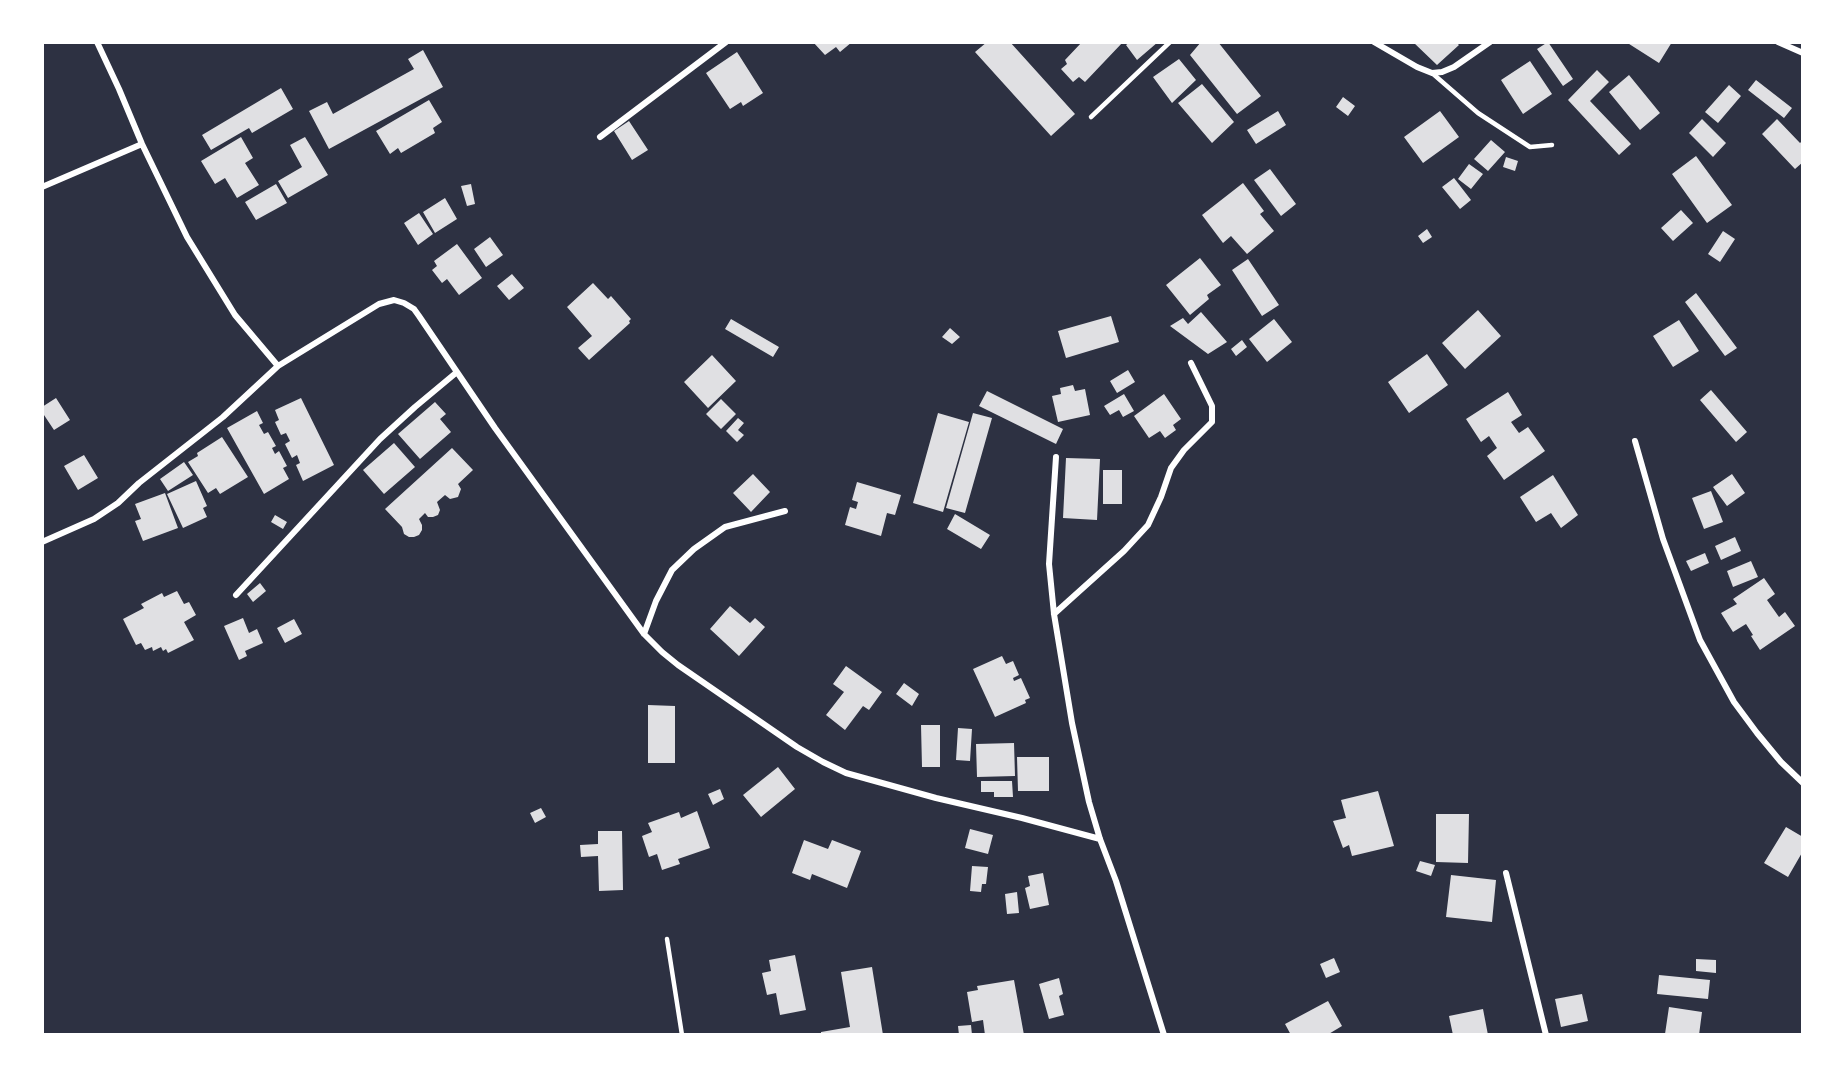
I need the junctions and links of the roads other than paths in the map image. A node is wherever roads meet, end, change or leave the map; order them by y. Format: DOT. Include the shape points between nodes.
graph roads {
  1 [pos="97,42"];
  2 [pos="726,42"];
  3 [pos="1170,42"];
  4 [pos="1374,42"];
  5 [pos="1490,42"];
  6 [pos="1778,42"];
  7 [pos="1803,52"];
  8 [pos="1432,73"];
  9 [pos="1091,117"];
  10 [pos="600,137"];
  11 [pos="142,144"];
  12 [pos="1552,145"];
  13 [pos="42,187"];
  14 [pos="1191,363"];
  15 [pos="278,366"];
  16 [pos="457,372"];
  17 [pos="1635,441"];
  18 [pos="1056,457"];
  19 [pos="785,511"];
  20 [pos="42,542"];
  21 [pos="236,595"];
  22 [pos="1054,614"];
  23 [pos="644,634"];
  24 [pos="1803,783"];
  25 [pos="1100,839"];
  26 [pos="1506,873"];
  27 [pos="667,939"];
  28 [pos="682,1035"];
  29 [pos="1164,1035"];
  30 [pos="1546,1035"];
  1 -- 11 [label="street"];
  2 -- 10 [label="street"];
  3 -- 9 [label="lane"];
  4 -- 8 [label="street"];
  5 -- 8 [label="street" via="1454,68"];
  6 -- 7 [label="street"];
  8 -- 12 [label="lane" via="1478,113 1530,147"];
  11 -- 13 [label="street"];
  11 -- 15 [label="street" via="203,266 235,315"];
  14 -- 22 [label="street" via="1212,406 1212,422 1171,468 1148,525"];
  15 -- 16 [label="street" via="379,304 394,300 414,309"];
  15 -- 20 [label="street" via="223,417 118,502 94,519"];
  16 -- 21 [label="street" via="380,439"];
  16 -- 23 [label="street"];
  17 -- 24 [label="street" via="1663,539 1700,640 1734,702 1757,734"];
  18 -- 22 [label="street" via="1049,564"];
  19 -- 23 [label="street" via="725,527 694,549 672,570"];
  22 -- 25 [label="street" via="1072,723"];
  23 -- 25 [label="street" via="678,664 797,747 846,773"];
  25 -- 29 [label="street"];
  26 -- 30 [label="street"];
  27 -- 28 [label="lane"];
}
